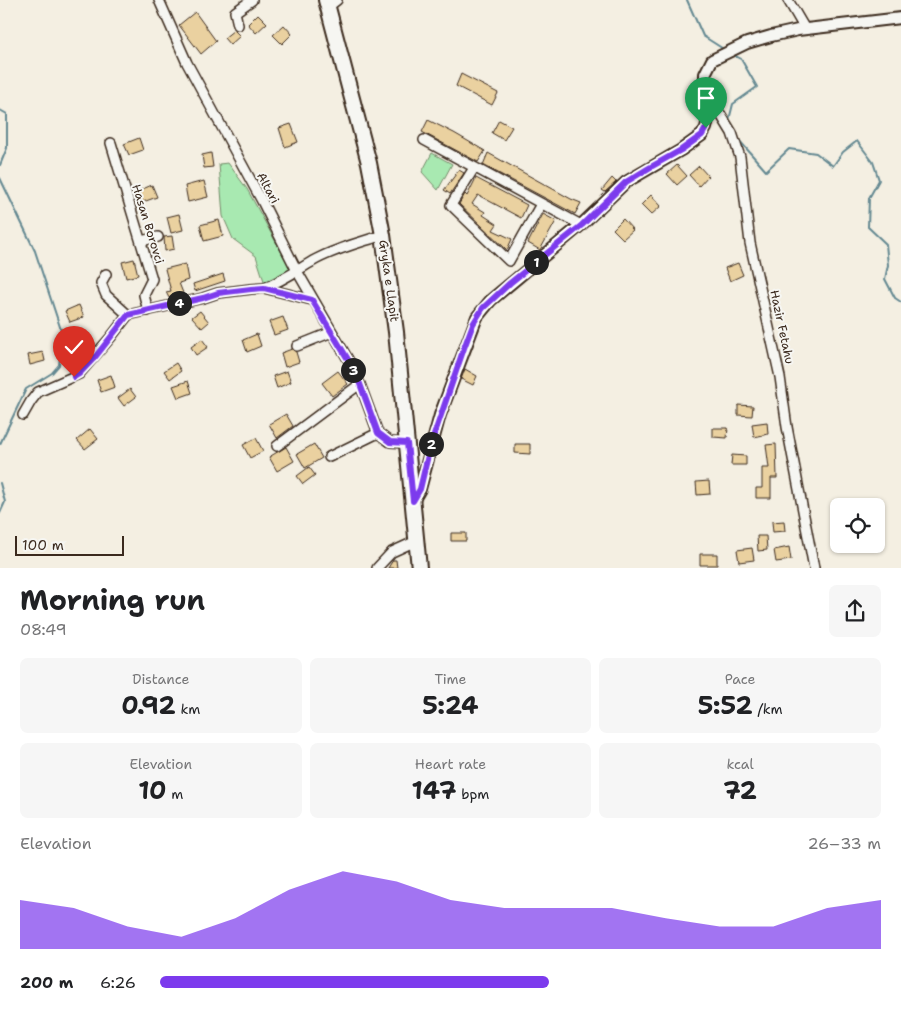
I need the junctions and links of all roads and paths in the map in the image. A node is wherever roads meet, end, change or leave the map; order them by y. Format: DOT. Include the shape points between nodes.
graph roads {
  1 [pos="159,0"];
  2 [pos="252,0"];
  3 [pos="788,0"];
  4 [pos="330,2"];
  5 [pos="901,18"];
  6 [pos="238,25"];
  7 [pos="805,29"];
  8 [pos="706,101"];
  9 [pos="424,140"];
  10 [pos="111,143"];
  11 [pos="474,168"];
  12 [pos="540,204"];
  13 [pos="582,225"];
  14 [pos="383,235"];
  15 [pos="158,237"];
  16 [pos="141,241"];
  17 [pos="297,271"];
  18 [pos="106,274"];
  19 [pos="264,288"];
  20 [pos="312,300"];
  21 [pos="148,311"];
  22 [pos="128,315"];
  23 [pos="332,332"];
  24 [pos="297,346"];
  25 [pos="360,384"];
  26 [pos="22,415"];
  27 [pos="378,433"];
  28 [pos="407,443"];
  29 [pos="277,446"];
  30 [pos="329,457"];
  31 [pos="413,501"];
  32 [pos="416,541"];
  33 [pos="377,568"];
  34 [pos="419,568"];
  35 [pos="814,568"];
  1 -- 17 [label="street, Altari" via="188,63"];
  2 -- 6 [label="street" via="235,12"];
  3 -- 7 [label="street"];
  4 -- 14 [label="main road, Gryka e Llapit" via="369,162"];
  5 -- 7 [label="street"];
  7 -- 8 [label="street" via="771,36 712,60 704,77"];
  8 -- 13 [label="street" via="708,119 702,135 626,182"];
  8 -- 35 [label="street, Hazir Fetahu" via="722,115 740,157 750,244 780,377"];
  9 -- 11 [label="street"];
  10 -- 16 [label="street, Hasan Borovci"];
  11 -- 12 [label="street"];
  11 -- 12 [label="street" via="451,205 509,261"];
  12 -- 13 [label="street"];
  13 -- 31 [label="street" via="491,300 477,317 440,415 420,489"];
  14 -- 17 [label="street" via="327,255"];
  14 -- 28 [label="main road, Gryka e Llapit"];
  15 -- 16 [label="street"];
  16 -- 21 [label="street, Hasan Borovci" via="152,279 144,295"];
  17 -- 19 [label="street"];
  17 -- 20 [label="street, Altari"];
  18 -- 22 [label="street" via="101,283 106,295"];
  19 -- 20 [label="street"];
  19 -- 21 [label="street" via="218,293"];
  20 -- 23 [label="street, Altari"];
  21 -- 22 [label="street"];
  22 -- 26 [label="street" via="79,374 38,392"];
  23 -- 24 [label="street"];
  23 -- 25 [label="street, Altari"];
  25 -- 27 [label="street, Altari"];
  25 -- 29 [label="street"];
  27 -- 28 [label="street" via="390,442"];
  27 -- 30 [label="street"];
  28 -- 31 [label="main road, Gryka e Llapit"];
  31 -- 32 [label="main road, Gryka e Llapit"];
  32 -- 33 [label="street" via="392,552"];
  32 -- 34 [label="main road, Gryka e Llapit"];
}
